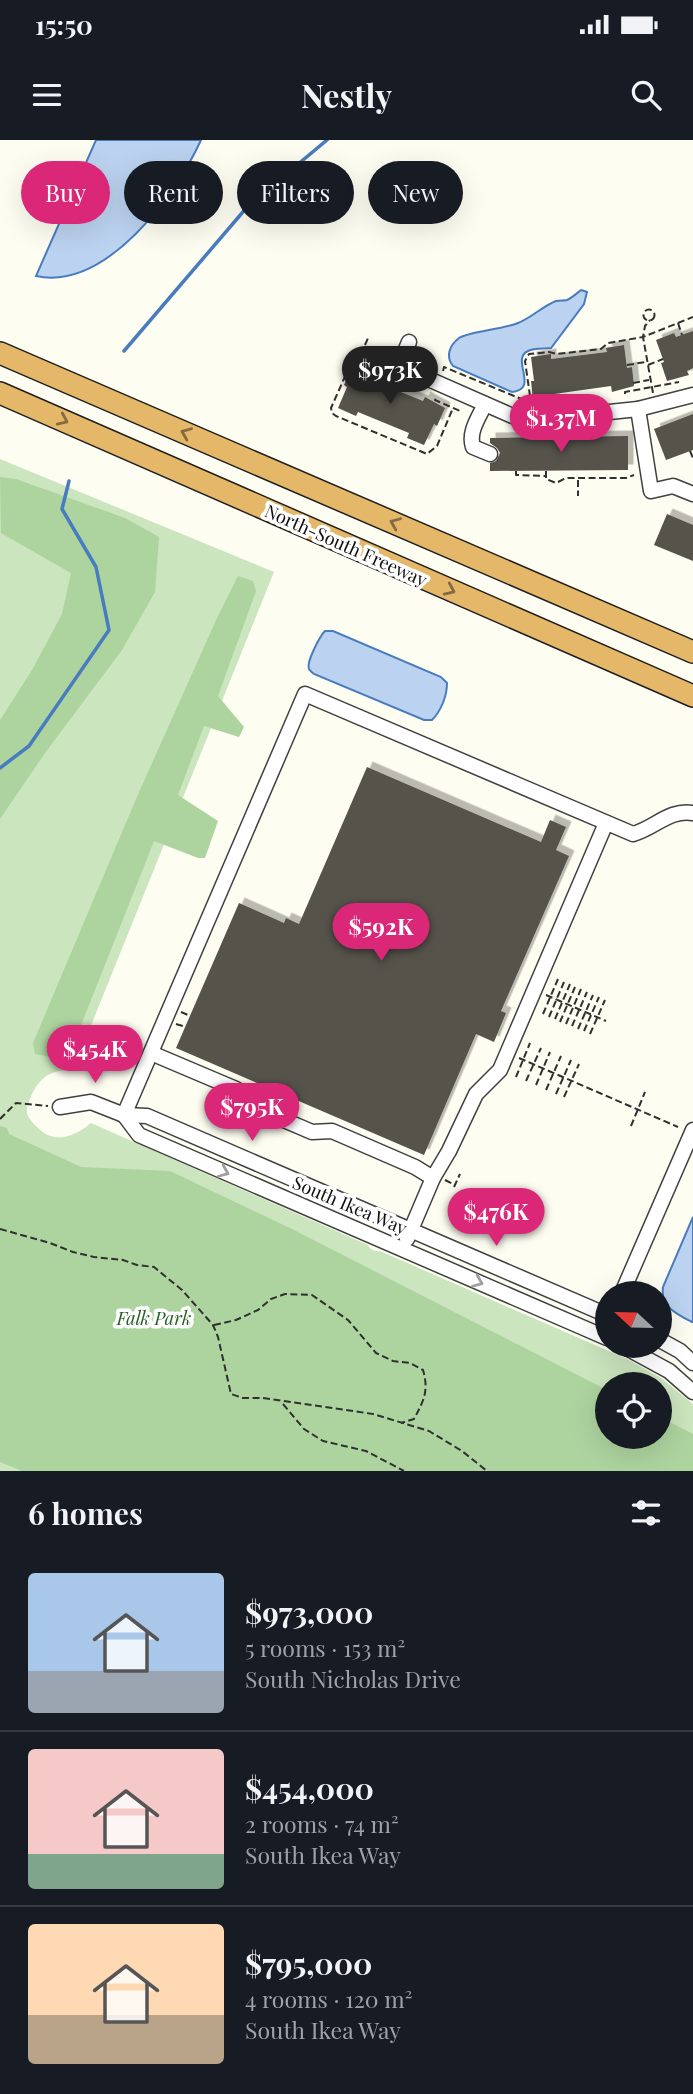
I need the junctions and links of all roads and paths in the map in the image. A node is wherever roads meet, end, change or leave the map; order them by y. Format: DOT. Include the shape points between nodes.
graph roads {
  1 [pos="693,318"];
  2 [pos="650,320"];
  3 [pos="678,323"];
  4 [pos="682,335"];
  5 [pos="643,337"];
  6 [pos="369,338"];
  7 [pos="408,346"];
  8 [pos="0,353"];
  9 [pos="374,355"];
  10 [pos="663,359"];
  11 [pos="646,363"];
  12 [pos="627,365"];
  13 [pos="399,366"];
  14 [pos="433,369"];
  15 [pos="441,375"];
  16 [pos="649,380"];
  17 [pos="679,382"];
  18 [pos="634,383"];
  19 [pos="651,388"];
  20 [pos="0,393"];
  21 [pos="625,394"];
  22 [pos="693,395"];
  23 [pos="654,398"];
  24 [pos="436,399"];
  25 [pos="485,404"];
  26 [pos="453,408"];
  27 [pos="638,409"];
  28 [pos="461,410"];
  29 [pos="690,451"];
  30 [pos="490,454"];
  31 [pos="693,458"];
  32 [pos="516,471"];
  33 [pos="546,471"];
  34 [pos="641,472"];
  35 [pos="546,476"];
  36 [pos="578,478"];
  37 [pos="693,494"];
  38 [pos="578,496"];
  39 [pos="525,579"];
  40 [pos="693,641"];
  41 [pos="693,652"];
  42 [pos="693,698"];
  43 [pos="693,813"];
  44 [pos="606,823"];
  45 [pos="558,979"];
  46 [pos="564,982"];
  47 [pos="570,984"];
  48 [pos="575,987"];
  49 [pos="581,989"];
  50 [pos="534,990"];
  51 [pos="587,992"];
  52 [pos="593,995"];
  53 [pos="550,997"];
  54 [pos="599,997"];
  55 [pos="556,999"];
  56 [pos="605,1000"];
  57 [pos="562,1002"];
  58 [pos="568,1004"];
  59 [pos="574,1007"];
  60 [pos="579,1009"];
  61 [pos="585,1012"];
  62 [pos="543,1014"];
  63 [pos="591,1014"];
  64 [pos="549,1017"];
  65 [pos="597,1017"];
  66 [pos="555,1019"];
  67 [pos="560,1021"];
  68 [pos="606,1021"];
  69 [pos="566,1024"];
  70 [pos="572,1026"];
  71 [pos="578,1029"];
  72 [pos="584,1031"];
  73 [pos="590,1034"];
  74 [pos="530,1043"];
  75 [pos="541,1048"];
  76 [pos="550,1052"];
  77 [pos="151,1053"];
  78 [pos="508,1053"];
  79 [pos="561,1056"];
  80 [pos="523,1060"];
  81 [pos="571,1060"];
  82 [pos="579,1064"];
  83 [pos="533,1065"];
  84 [pos="543,1069"];
  85 [pos="553,1073"];
  86 [pos="516,1077"];
  87 [pos="564,1078"];
  88 [pos="526,1081"];
  89 [pos="571,1081"];
  90 [pos="536,1086"];
  91 [pos="546,1090"];
  92 [pos="645,1092"];
  93 [pos="556,1094"];
  94 [pos="564,1097"];
  95 [pos="60,1107"];
  96 [pos="638,1110"];
  97 [pos="124,1115"];
  98 [pos="0,1119"];
  99 [pos="631,1126"];
  100 [pos="686,1129"];
  101 [pos="460,1174"];
  102 [pos="433,1178"];
  103 [pos="454,1188"];
  104 [pos="0,1229"];
  105 [pos="411,1231"];
  106 [pos="403,1249"];
  107 [pos="627,1281"];
  108 [pos="595,1310"];
  109 [pos="213,1325"];
  110 [pos="595,1333"];
  111 [pos="672,1347"];
  112 [pos="645,1358"];
  113 [pos="693,1363"];
  114 [pos="693,1392"];
  115 [pos="281,1402"];
  116 [pos="400,1423"];
  117 [pos="404,1471"];
  118 [pos="487,1471"];
  1 -- 3 [label="path"];
  2 -- 5 [label="path"];
  3 -- 4 [label="path"];
  3 -- 5 [label="path"];
  5 -- 11 [label="path"];
  5 -- 15 [label="path" via="608,343 601,349 529,354 525,361 531,403 444,367"];
  6 -- 26 [label="path" via="356,365 351,363 332,413 427,454 437,446"];
  7 -- 13 [label="street"];
  7 -- 14 [label="path" via="432,360"];
  39 -- 8 [label="highway, one-way"];
  9 -- 13 [label="street"];
  10 -- 11 [label="path"];
  11 -- 12 [label="path"];
  11 -- 16 [label="path"];
  13 -- 25 [label="street"];
  16 -- 18 [label="path"];
  16 -- 19 [label="path"];
  17 -- 19 [label="path"];
  19 -- 21 [label="path"];
  19 -- 23 [label="path"];
  20 -- 42 [label="highway, North-South Freeway, one-way"];
  22 -- 27 [label="street"];
  24 -- 26 [label="path"];
  25 -- 27 [label="street" via="530,422"];
  25 -- 30 [label="street" via="471,441 473,447"];
  26 -- 28 [label="path"];
  27 -- 37 [label="street" via="651,491 673,486"];
  29 -- 31 [label="path"];
  32 -- 35 [label="path" via="516,475"];
  33 -- 35 [label="path"];
  34 -- 36 [label="path" via="626,478"];
  35 -- 36 [label="path" via="556,483"];
  36 -- 38 [label="path"];
  39 -- 40 [label="highway"];
  39 -- 41 [label="highway"];
  43 -- 44 [label="street" via="671,814 633,834"];
  44 -- 50 [label="street"];
  44 -- 77 [label="street" via="305,694"];
  45 -- 53 [label="path"];
  46 -- 55 [label="path"];
  47 -- 57 [label="path"];
  48 -- 58 [label="path"];
  49 -- 59 [label="path"];
  50 -- 53 [label="path"];
  50 -- 78 [label="street"];
  51 -- 60 [label="path"];
  52 -- 61 [label="path"];
  53 -- 55 [label="path"];
  53 -- 62 [label="path"];
  54 -- 63 [label="path"];
  55 -- 57 [label="path"];
  55 -- 64 [label="path"];
  56 -- 65 [label="path"];
  57 -- 58 [label="path"];
  57 -- 66 [label="path"];
  58 -- 59 [label="path"];
  58 -- 67 [label="path"];
  59 -- 60 [label="path"];
  59 -- 69 [label="path"];
  60 -- 61 [label="path"];
  60 -- 70 [label="path"];
  61 -- 63 [label="path"];
  61 -- 71 [label="path"];
  63 -- 65 [label="path"];
  63 -- 72 [label="path"];
  65 -- 68 [label="path"];
  65 -- 73 [label="path"];
  74 -- 80 [label="path"];
  75 -- 83 [label="path"];
  76 -- 84 [label="path"];
  77 -- 97 [label="street"];
  77 -- 102 [label="street" via="236,1089 256,1108 312,1132 332,1131"];
  78 -- 80 [label="path"];
  78 -- 102 [label="street" via="500,1070 476,1094"];
  79 -- 85 [label="path"];
  80 -- 83 [label="path"];
  80 -- 86 [label="path"];
  81 -- 87 [label="path"];
  82 -- 89 [label="path"];
  83 -- 84 [label="path"];
  83 -- 88 [label="path"];
  84 -- 85 [label="path"];
  84 -- 90 [label="path"];
  85 -- 87 [label="path"];
  85 -- 91 [label="path"];
  87 -- 89 [label="path"];
  87 -- 93 [label="path"];
  89 -- 94 [label="path"];
  89 -- 96 [label="path"];
  92 -- 96 [label="path"];
  95 -- 97 [label="street, South Ikea Way" via="91,1102"];
  95 -- 98 [label="path" via="16,1103"];
  96 -- 99 [label="path"];
  96 -- 100 [label="path"];
  97 -- 105 [label="street, South Ikea Way" via="146,1116"];
  97 -- 106 [label="street, South Ikea Way, one-way" via="139,1135"];
  100 -- 107 [label="street"];
  101 -- 103 [label="path"];
  102 -- 105 [label="street"];
  104 -- 109 [label="path" via="73,1252 154,1267"];
  105 -- 106 [label="street"];
  105 -- 108 [label="street, South Ikea Way"];
  106 -- 110 [label="street, South Ikea Way, one-way"];
  109 -- 115 [label="path" via="231,1394"];
  109 -- 116 [label="path" via="247,1315 285,1294 312,1295 348,1320 376,1353 424,1370 428,1386 422,1405 414,1419"];
  111 -- 113 [label="street"];
  112 -- 114 [label="street"];
  115 -- 116 [label="path" via="373,1414"];
  115 -- 117 [label="path" via="304,1429 323,1441 366,1451"];
  116 -- 118 [label="path" via="429,1431"];
}
